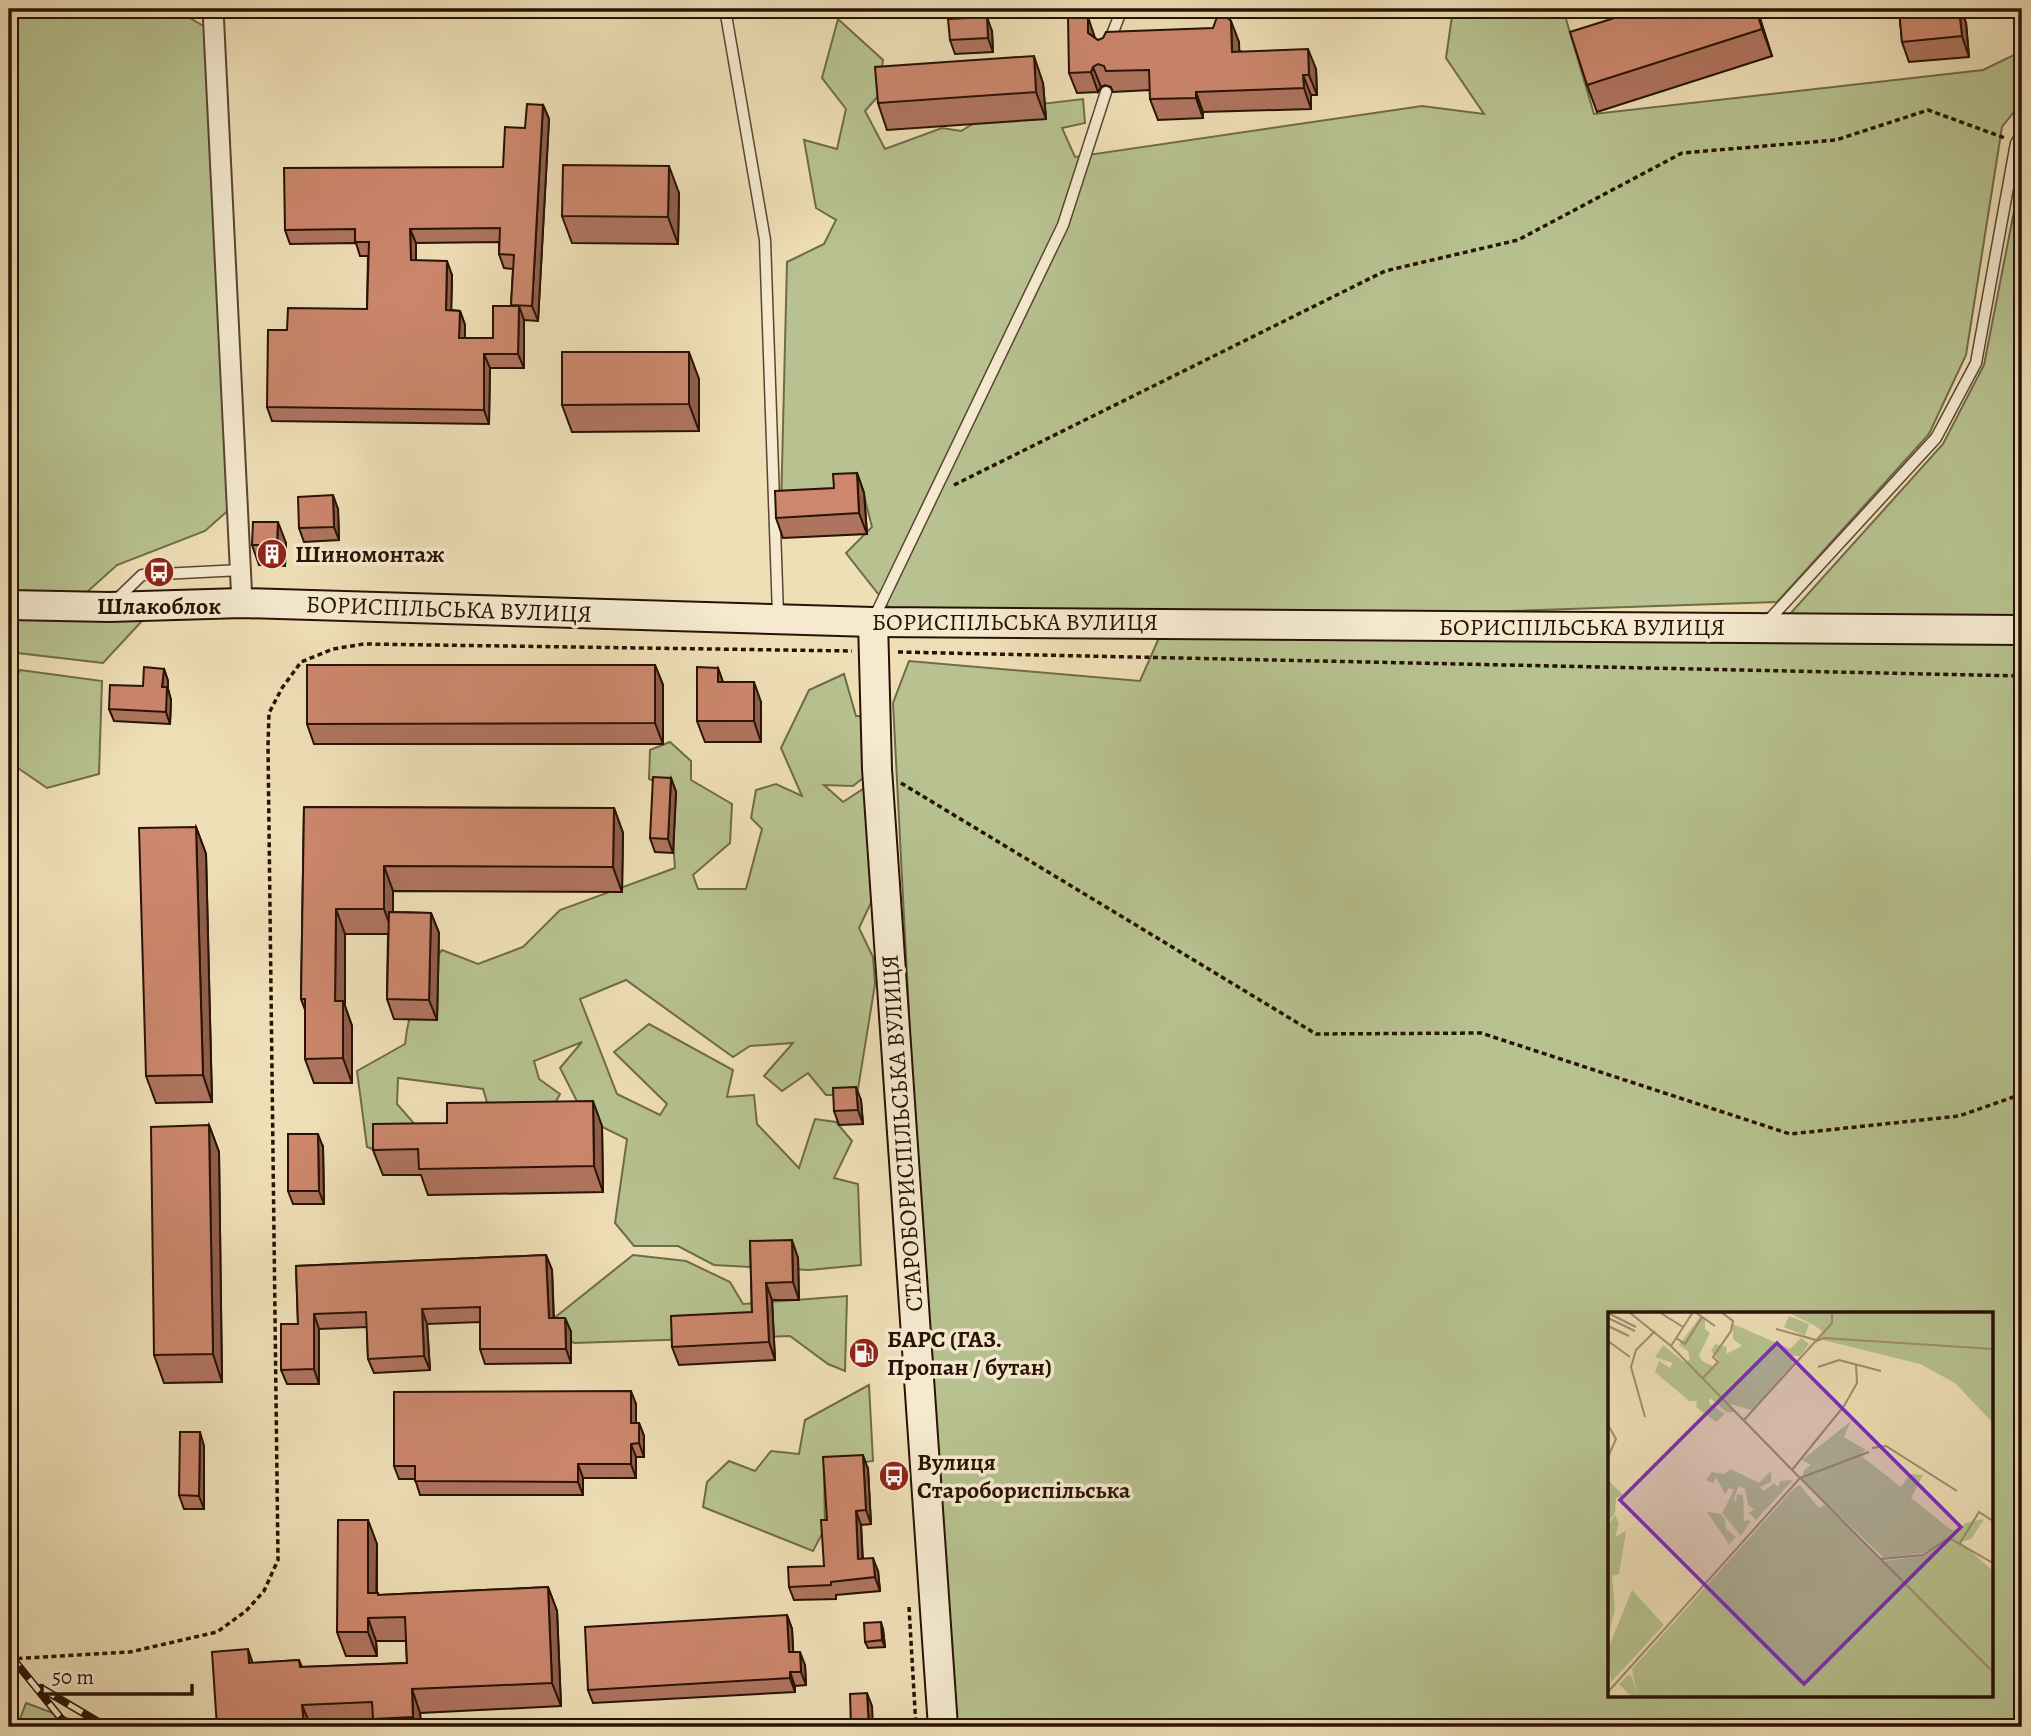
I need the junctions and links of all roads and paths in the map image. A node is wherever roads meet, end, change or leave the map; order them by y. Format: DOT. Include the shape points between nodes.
graph roads {
  1 [pos="213,9"];
  2 [pos="725,9"];
  3 [pos="1122,9"];
  4 [pos="1105,53"];
  5 [pos="1106,92"];
  6 [pos="2022,133"];
  7 [pos="2016,143"];
  8 [pos="933,495"];
  9 [pos="241,570"];
  10 [pos="242,603"];
  11 [pos="9,606"];
  12 [pos="109,607"];
  13 [pos="779,619"];
  14 [pos="873,622"];
  15 [pos="1762,628"];
  16 [pos="2022,630"];
  17 [pos="874,651"];
  18 [pos="2022,676"];
  19 [pos="877,769"];
  20 [pos="2022,1094"];
  21 [pos="9,1659"];
  22 [pos="943,1727"];
  1 -- 9 [label="street"];
  2 -- 13 [label="lane" via="765,240"];
  3 -- 4 [label="lane"];
  5 -- 8 [label="lane" via="1063,225"];
  6 -- 7 [label="lane"];
  7 -- 8 [label="path" via="1928,110 1836,140 1682,153 1518,240 1385,271"];
  7 -- 15 [label="lane" via="1976,363 1936,438"];
  8 -- 14 [label="lane"];
  9 -- 10 [label="street"];
  9 -- 12 [label="lane" via="142,575"];
  10 -- 12 [label="main road, БОРИСПІЛЬСЬКА ВУЛИЦЯ"];
  10 -- 13 [label="main road, БОРИСПІЛЬСЬКА ВУЛИЦЯ"];
  11 -- 12 [label="main road, БОРИСПІЛЬСЬКА ВУЛИЦЯ"];
  13 -- 14 [label="main road, БОРИСПІЛЬСЬКА ВУЛИЦЯ"];
  14 -- 15 [label="main road, БОРИСПІЛЬСЬКА ВУЛИЦЯ"];
  14 -- 17 [label="main road, СТАРОБОРИСПІЛЬСЬКА ВУЛИЦЯ"];
  15 -- 16 [label="main road, БОРИСПІЛЬСЬКА ВУЛИЦЯ"];
  17 -- 18 [label="path"];
  17 -- 19 [label="main road, СТАРОБОРИСПІЛЬСЬКА ВУЛИЦЯ"];
  17 -- 21 [label="path" via="364,644 333,649 301,662 269,713 268,746 278,1560 264,1591 217,1632 130,1652"];
  19 -- 20 [label="path" via="1316,1034 1481,1033 1790,1135 1959,1116"];
  19 -- 22 [label="main road, СТАРОБОРИСПІЛЬСЬКА ВУЛИЦЯ"];
}
